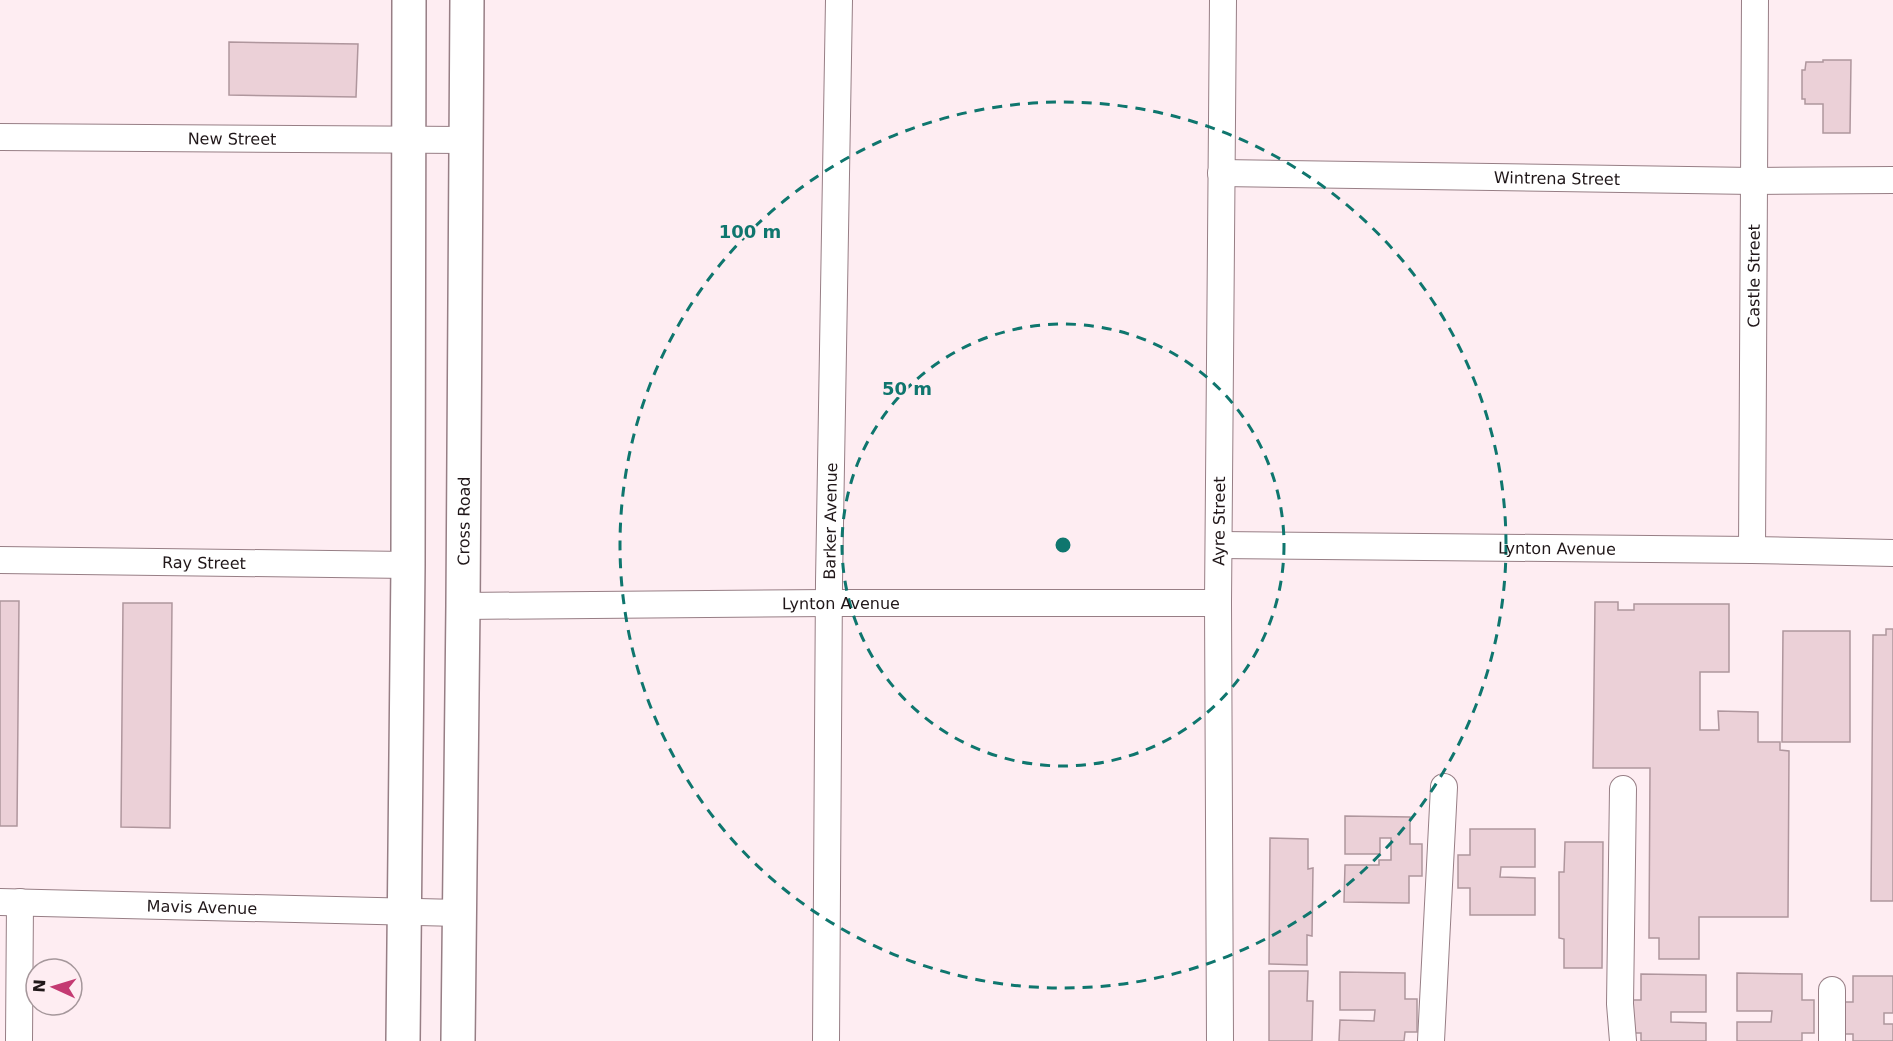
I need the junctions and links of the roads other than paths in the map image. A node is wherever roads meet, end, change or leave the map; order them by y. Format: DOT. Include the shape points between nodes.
graph roads {
  1 [pos="410,0"];
  2 [pos="467,0"];
  3 [pos="839,0"];
  4 [pos="1223,0"];
  5 [pos="1755,0"];
  6 [pos="0,137"];
  7 [pos="409,139"];
  8 [pos="466,140"];
  9 [pos="1221,173"];
  10 [pos="1893,180"];
  11 [pos="1753,181"];
  12 [pos="1219,545"];
  13 [pos="1752,550"];
  14 [pos="1893,554"];
  15 [pos="0,560"];
  16 [pos="408,565"];
  17 [pos="829,603"];
  18 [pos="1218,603"];
  19 [pos="463,606"];
  20 [pos="1444,787"];
  21 [pos="1623,789"];
  22 [pos="10,902"];
  23 [pos="405,910"];
  24 [pos="459,913"];
  25 [pos="1832,990"];
  26 [pos="19,1041"];
  27 [pos="403,1041"];
  28 [pos="458,1041"];
  29 [pos="826,1041"];
  30 [pos="1220,1041"];
  31 [pos="1431,1041"];
  32 [pos="1623,1041"];
  33 [pos="1832,1041"];
  1 -- 7 [label="highway"];
  2 -- 8 [label="highway, Cross Road"];
  3 -- 17 [label="street, Barker Avenue"];
  4 -- 9 [label="street, Ayre Street"];
  5 -- 11 [label="street, Castle Street"];
  6 -- 7 [label="street, New Street"];
  7 -- 8 [label="street, New Street"];
  7 -- 16 [label="highway"];
  8 -- 19 [label="highway, Cross Road"];
  9 -- 11 [label="street, Wintrena Street"];
  9 -- 12 [label="street, Ayre Street"];
  10 -- 11 [label="street, Wintrena Street"];
  11 -- 13 [label="street, Castle Street"];
  12 -- 13 [label="street, Lynton Avenue"];
  12 -- 18 [label="street, Ayre Street"];
  13 -- 14 [label="street, Lynton Avenue"];
  15 -- 16 [label="street, Ray Street"];
  16 -- 23 [label="highway"];
  17 -- 18 [label="street, Lynton Avenue"];
  17 -- 19 [label="street, Lynton Avenue"];
  17 -- 29 [label="street, Barker Avenue"];
  18 -- 30 [label="street, Ayre Street"];
  19 -- 24 [label="highway, Cross Road"];
  20 -- 31 [label="street"];
  21 -- 32 [label="street"];
  22 -- 23 [label="street, Mavis Avenue"];
  22 -- 26 [label="street"];
  23 -- 24 [label="street, Mavis Avenue"];
  23 -- 27 [label="highway"];
  24 -- 28 [label="highway, Cross Road"];
  25 -- 33 [label="street"];
}
